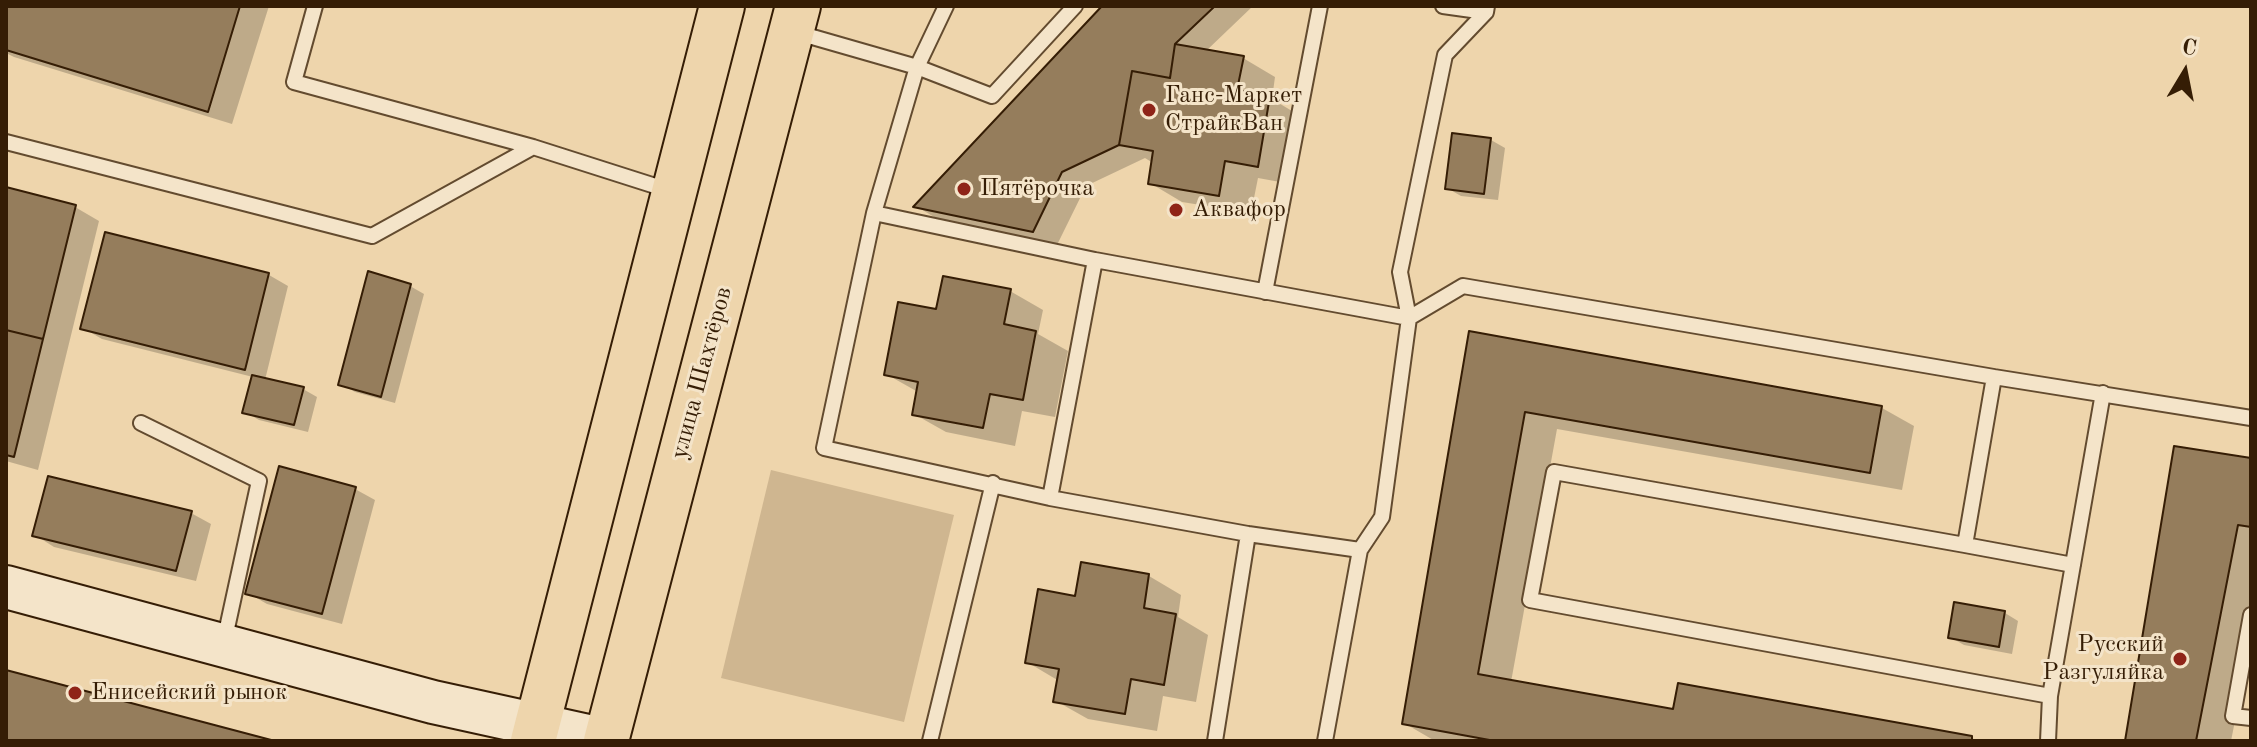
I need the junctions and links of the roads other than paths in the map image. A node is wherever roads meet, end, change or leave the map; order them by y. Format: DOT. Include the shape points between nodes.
graph roads {
  1 [pos="315,6"];
  2 [pos="722,6"];
  3 [pos="946,6"];
  4 [pos="1075,6"];
  5 [pos="1320,6"];
  6 [pos="1443,6"];
  7 [pos="1486,9"];
  8 [pos="794,18"];
  9 [pos="917,67"];
  10 [pos="6,142"];
  11 [pos="533,147"];
  12 [pos="675,192"];
  13 [pos="874,213"];
  14 [pos="1095,260"];
  15 [pos="1265,292"];
  16 [pos="1409,318"];
  17 [pos="1994,377"];
  18 [pos="2103,393"];
  19 [pos="2251,418"];
  20 [pos="141,423"];
  21 [pos="993,483"];
  22 [pos="1050,498"];
  23 [pos="1248,534"];
  24 [pos="1965,545"];
  25 [pos="1360,550"];
  26 [pos="2073,565"];
  27 [pos="6,587"];
  28 [pos="2251,615"];
  29 [pos="223,646"];
  30 [pos="2050,696"];
  31 [pos="2251,718"];
  32 [pos="535,733"];
  33 [pos="607,741"];
  34 [pos="930,741"];
  35 [pos="1215,741"];
  36 [pos="1325,741"];
  37 [pos="2048,741"];
  1 -- 11 [label="lane" via="294,82"];
  2 -- 12 [label="main road"];
  3 -- 9 [label="lane"];
  4 -- 9 [label="lane" via="992,96"];
  5 -- 15 [label="lane"];
  6 -- 7 [label="lane"];
  7 -- 16 [label="lane" via="1445,55 1400,272"];
  8 -- 9 [label="lane"];
  8 -- 33 [label="main road, улица Шахтёров"];
  9 -- 13 [label="lane"];
  10 -- 11 [label="lane" via="372,236"];
  11 -- 12 [label="lane"];
  12 -- 32 [label="main road"];
  13 -- 14 [label="lane"];
  13 -- 21 [label="lane" via="824,448"];
  14 -- 15 [label="lane"];
  14 -- 22 [label="lane"];
  15 -- 16 [label="lane"];
  16 -- 17 [label="lane" via="1463,286"];
  16 -- 25 [label="lane" via="1382,517"];
  17 -- 18 [label="lane"];
  17 -- 24 [label="lane"];
  18 -- 19 [label="lane"];
  18 -- 26 [label="lane"];
  20 -- 29 [label="lane" via="259,481"];
  21 -- 22 [label="lane"];
  21 -- 34 [label="lane"];
  22 -- 23 [label="lane"];
  23 -- 25 [label="lane"];
  23 -- 35 [label="lane"];
  24 -- 26 [label="lane"];
  24 -- 30 [label="lane" via="1554,472 1530,600"];
  25 -- 36 [label="lane"];
  26 -- 30 [label="lane"];
  27 -- 29 [label="street"];
  28 -- 31 [label="lane" via="2233,716"];
  29 -- 32 [label="street"];
  30 -- 37 [label="lane"];
  32 -- 33 [label="street"];
}
